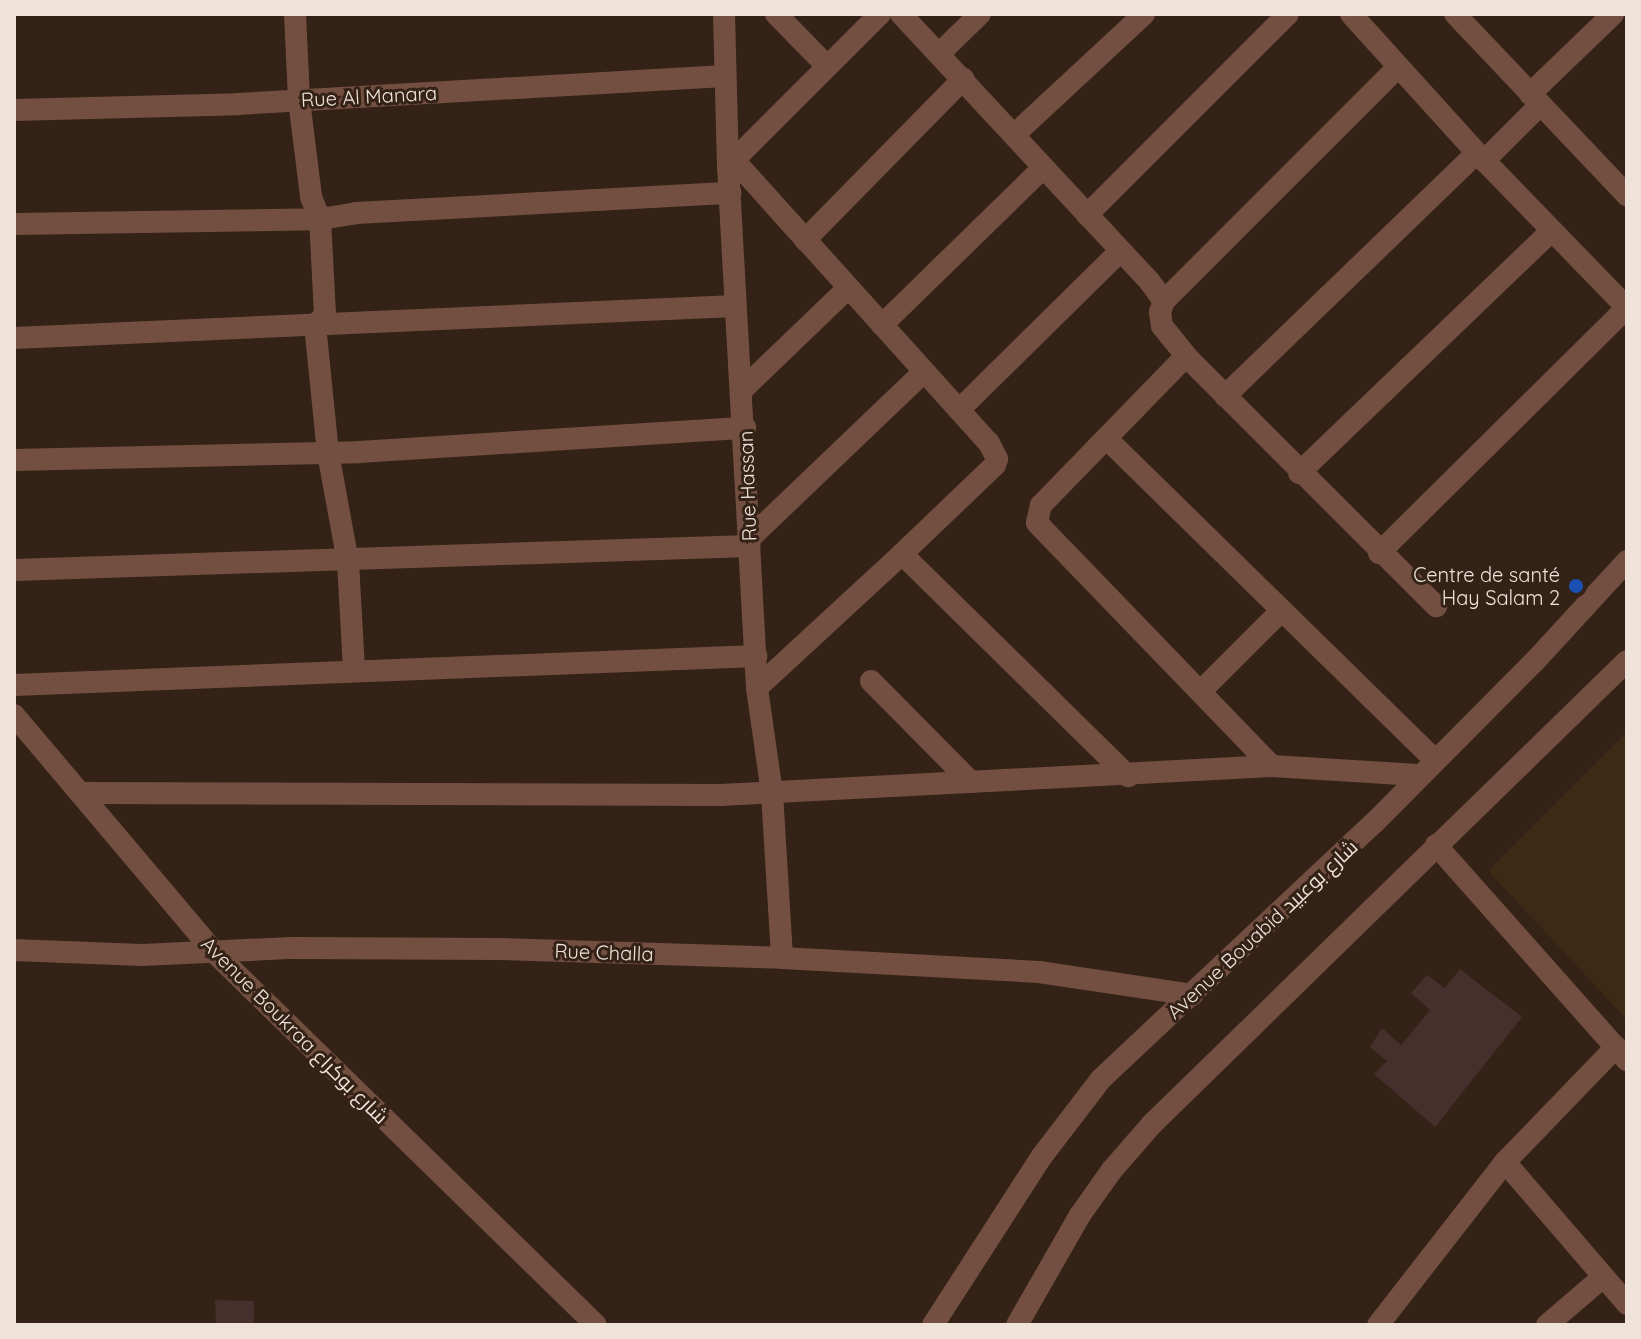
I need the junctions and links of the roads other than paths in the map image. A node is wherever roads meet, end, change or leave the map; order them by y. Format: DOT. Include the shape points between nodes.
graph roads {
  1 [pos="295,14"];
  2 [pos="724,14"];
  3 [pos="776,14"];
  4 [pos="880,14"];
  5 [pos="901,14"];
  6 [pos="980,14"];
  7 [pos="1144,14"];
  8 [pos="1288,14"];
  9 [pos="1351,14"];
  10 [pos="1455,14"];
  11 [pos="1613,14"];
  12 [pos="939,54"];
  13 [pos="826,65"];
  14 [pos="1398,67"];
  15 [pos="724,76"];
  16 [pos="963,79"];
  17 [pos="299,100"];
  18 [pos="1535,100"];
  19 [pos="14,110"];
  20 [pos="1015,134"];
  21 [pos="1480,157"];
  22 [pos="730,162"];
  23 [pos="1043,168"];
  24 [pos="730,193"];
  25 [pos="1627,195"];
  26 [pos="1087,215"];
  27 [pos="320,219"];
  28 [pos="14,224"];
  29 [pos="1551,231"];
  30 [pos="805,240"];
  31 [pos="1120,251"];
  32 [pos="848,288"];
  33 [pos="1164,301"];
  34 [pos="735,306"];
  35 [pos="1627,308"];
  36 [pos="315,325"];
  37 [pos="882,325"];
  38 [pos="14,338"];
  39 [pos="1186,356"];
  40 [pos="924,372"];
  41 [pos="742,390"];
  42 [pos="1225,396"];
  43 [pos="959,410"];
  44 [pos="745,428"];
  45 [pos="1107,439"];
  46 [pos="328,453"];
  47 [pos="14,460"];
  48 [pos="1299,473"];
  49 [pos="750,542"];
  50 [pos="1379,553"];
  51 [pos="902,554"];
  52 [pos="1627,561"];
  53 [pos="348,562"];
  54 [pos="14,570"];
  55 [pos="1436,606"];
  56 [pos="1281,611"];
  57 [pos="756,656"];
  58 [pos="1627,661"];
  59 [pos="354,669"];
  60 [pos="871,681"];
  61 [pos="14,685"];
  62 [pos="757,688"];
  63 [pos="1201,691"];
  64 [pos="14,715"];
  65 [pos="1435,760"];
  66 [pos="1272,766"];
  67 [pos="1418,775"];
  68 [pos="1128,776"];
  69 [pos="971,782"];
  70 [pos="80,793"];
  71 [pos="772,793"];
  72 [pos="1436,845"];
  73 [pos="14,950"];
  74 [pos="215,953"];
  75 [pos="782,958"];
  76 [pos="1192,995"];
  77 [pos="1621,1053"];
  78 [pos="1505,1162"];
  79 [pos="1603,1277"];
  80 [pos="1627,1304"];
  81 [pos="596,1325"];
  82 [pos="933,1325"];
  83 [pos="1017,1325"];
  84 [pos="1378,1325"];
  85 [pos="1547,1325"];
  1 -- 17 [label="street"];
  2 -- 15 [label="street, Rue Hassan"];
  3 -- 13 [label="street"];
  4 -- 13 [label="street"];
  5 -- 12 [label="street"];
  6 -- 12 [label="street"];
  7 -- 20 [label="street"];
  8 -- 26 [label="street"];
  9 -- 14 [label="street"];
  10 -- 18 [label="street"];
  11 -- 18 [label="street"];
  12 -- 16 [label="street"];
  13 -- 22 [label="street"];
  14 -- 21 [label="street"];
  14 -- 33 [label="street"];
  15 -- 17 [label="street, Rue Al Manara"];
  15 -- 22 [label="street, Rue Hassan"];
  16 -- 20 [label="street"];
  16 -- 30 [label="street"];
  17 -- 19 [label="street, Rue Al Manara"];
  17 -- 27 [label="street" via="311,197"];
  18 -- 21 [label="street"];
  18 -- 25 [label="street"];
  20 -- 23 [label="street"];
  21 -- 29 [label="street"];
  21 -- 42 [label="street"];
  22 -- 24 [label="street, Rue Hassan"];
  22 -- 30 [label="street"];
  23 -- 26 [label="street"];
  23 -- 37 [label="street"];
  24 -- 27 [label="street"];
  24 -- 34 [label="street, Rue Hassan"];
  26 -- 31 [label="street"];
  27 -- 28 [label="street"];
  27 -- 36 [label="street" via="325,315"];
  29 -- 35 [label="street"];
  29 -- 48 [label="street"];
  30 -- 32 [label="street"];
  31 -- 33 [label="street"];
  31 -- 43 [label="street"];
  32 -- 37 [label="street"];
  32 -- 41 [label="street"];
  33 -- 39 [label="street" via="1162,326"];
  34 -- 36 [label="street"];
  34 -- 41 [label="street, Rue Hassan"];
  35 -- 50 [label="street"];
  36 -- 38 [label="street"];
  36 -- 46 [label="street"];
  37 -- 40 [label="street"];
  39 -- 42 [label="street"];
  39 -- 45 [label="street"];
  40 -- 43 [label="street"];
  40 -- 49 [label="street"];
  41 -- 44 [label="street, Rue Hassan"];
  42 -- 48 [label="street"];
  43 -- 51 [label="street" via="993,447 995,465"];
  44 -- 46 [label="street"];
  44 -- 49 [label="street, Rue Hassan"];
  45 -- 56 [label="street"];
  45 -- 63 [label="street" via="1041,505 1037,523"];
  46 -- 47 [label="street"];
  46 -- 53 [label="street"];
  48 -- 50 [label="street"];
  49 -- 53 [label="street"];
  49 -- 57 [label="street, Rue Hassan"];
  50 -- 55 [label="street"];
  51 -- 62 [label="street"];
  51 -- 68 [label="street"];
  52 -- 65 [label="street, Avenue Bouabid شارع بوعبيد"];
  53 -- 54 [label="street"];
  53 -- 59 [label="street"];
  56 -- 63 [label="street"];
  56 -- 65 [label="street"];
  57 -- 59 [label="street"];
  57 -- 62 [label="street, Rue Hassan"];
  58 -- 72 [label="street"];
  59 -- 61 [label="street"];
  60 -- 69 [label="street"];
  62 -- 71 [label="street, Rue Hassan"];
  63 -- 66 [label="street"];
  64 -- 70 [label="street, Avenue Boukraa شارع بوكراع"];
  65 -- 67 [label="street, Avenue Bouabid شارع بوعبيد"];
  66 -- 67 [label="street"];
  66 -- 68 [label="street"];
  67 -- 76 [label="street, Avenue Bouabid شارع بوعبيد"];
  68 -- 69 [label="street"];
  69 -- 71 [label="street"];
  70 -- 71 [label="street"];
  70 -- 74 [label="street, Avenue Boukraa شارع بوكراع"];
  71 -- 75 [label="street, Rue Hassan"];
  72 -- 77 [label="street"];
  72 -- 83 [label="street" via="1152,1124 1080,1215"];
  73 -- 74 [label="street, Rue Challa"];
  74 -- 75 [label="street, Rue Challa" via="440,948"];
  74 -- 81 [label="street, Avenue Boukraa شارع بوكراع"];
  75 -- 76 [label="street, Rue Challa" via="1039,972"];
  76 -- 82 [label="street, Avenue Bouabid شارع بوعبيد" via="1101,1079 1042,1156"];
  77 -- 78 [label="street"];
  78 -- 79 [label="street"];
  78 -- 84 [label="street"];
  79 -- 80 [label="street"];
  79 -- 85 [label="street"];
}
